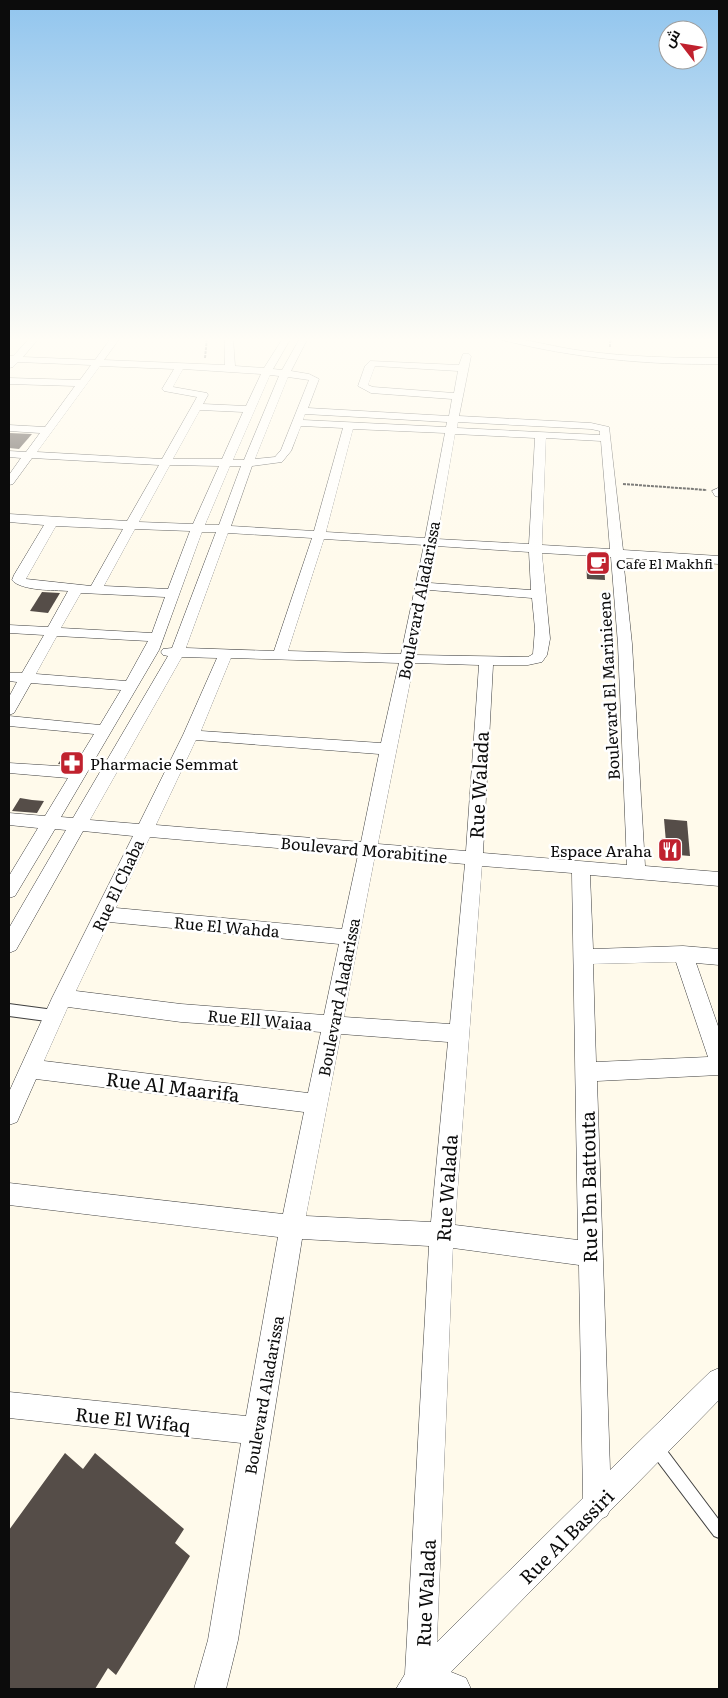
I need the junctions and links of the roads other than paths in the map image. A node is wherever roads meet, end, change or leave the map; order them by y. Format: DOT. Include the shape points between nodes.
graph roads {
  1 [pos="58,417"];
  2 [pos="191,417"];
  3 [pos="247,417"];
  4 [pos="267,417"];
  5 [pos="300,417"];
  6 [pos="421,417"];
  7 [pos="454,419"];
  8 [pos="298,423"];
  9 [pos="349,425"];
  10 [pos="9,428"];
  11 [pos="49,430"];
  12 [pos="451,432"];
  13 [pos="541,435"];
  14 [pos="606,438"];
  15 [pos="9,454"];
  16 [pos="31,454"];
  17 [pos="165,462"];
  18 [pos="227,463"];
  19 [pos="248,463"];
  20 [pos="9,482"];
  21 [pos="9,518"];
  22 [pos="52,522"];
  23 [pos="130,524"];
  24 [pos="198,527"];
  25 [pos="222,529"];
  26 [pos="319,536"];
  27 [pos="430,542"];
  28 [pos="534,549"];
  29 [pos="618,553"];
  30 [pos="719,560"];
  31 [pos="423,586"];
  32 [pos="76,588"];
  33 [pos="95,590"];
  34 [pos="173,593"];
  35 [pos="538,594"];
  36 [pos="9,628"];
  37 [pos="51,631"];
  38 [pos="154,644"];
  39 [pos="177,653"];
  40 [pos="225,654"];
  41 [pos="280,655"];
  42 [pos="408,658"];
  43 [pos="486,661"];
  44 [pos="9,677"];
  45 [pos="26,678"];
  46 [pos="132,686"];
  47 [pos="9,710"];
  48 [pos="9,721"];
  49 [pos="105,730"];
  50 [pos="191,735"];
  51 [pos="388,749"];
  52 [pos="9,768"];
  53 [pos="79,773"];
  54 [pos="9,818"];
  55 [pos="50,822"];
  56 [pos="78,824"];
  57 [pos="144,830"];
  58 [pos="367,849"];
  59 [pos="474,858"];
  60 [pos="581,868"];
  61 [pos="636,872"];
  62 [pos="719,880"];
  63 [pos="9,891"];
  64 [pos="104,914"];
  65 [pos="350,938"];
  66 [pos="9,945"];
  67 [pos="683,954"];
  68 [pos="583,957"];
  69 [pos="719,957"];
  70 [pos="58,1007"];
  71 [pos="9,1010"];
  72 [pos="333,1025"];
  73 [pos="459,1034"];
  74 [pos="719,1058"];
  75 [pos="719,1066"];
  76 [pos="31,1069"];
  77 [pos="586,1072"];
  78 [pos="316,1104"];
  79 [pos="9,1115"];
  80 [pos="9,1194"];
  81 [pos="292,1228"];
  82 [pos="442,1235"];
  83 [pos="590,1254"];
  84 [pos="719,1381"];
  85 [pos="9,1405"];
  86 [pos="257,1431"];
  87 [pos="655,1446"];
  88 [pos="597,1506"];
  89 [pos="719,1531"];
  90 [pos="223,1640"];
  91 [pos="416,1685"];
  92 [pos="210,1689"];
  93 [pos="223,1689"];
  94 [pos="455,1689"];
  1 -- 11 [label="street"];
  2 -- 17 [label="street"];
  3 -- 18 [label="street"];
  4 -- 19 [label="street"];
  5 -- 8 [label="street"];
  6 -- 7 [label="street"];
  7 -- 12 [label="street, Boulevard Aladarissa"];
  7 -- 14 [label="street" via="591,426 605,429"];
  8 -- 9 [label="street"];
  8 -- 19 [label="street" via="281,458"];
  9 -- 12 [label="street"];
  9 -- 26 [label="street"];
  10 -- 11 [label="street"];
  11 -- 16 [label="street"];
  12 -- 13 [label="street"];
  12 -- 27 [label="street, Boulevard Aladarissa"];
  13 -- 14 [label="street"];
  13 -- 28 [label="street"];
  14 -- 29 [label="street, Boulevard El Marinieene"];
  15 -- 16 [label="street"];
  16 -- 17 [label="street"];
  16 -- 20 [label="street"];
  17 -- 18 [label="street"];
  17 -- 23 [label="street"];
  18 -- 19 [label="street"];
  18 -- 24 [label="street"];
  19 -- 25 [label="street"];
  21 -- 22 [label="street"];
  22 -- 23 [label="street"];
  22 -- 32 [label="street" via="19,580"];
  23 -- 24 [label="street"];
  23 -- 33 [label="street"];
  24 -- 25 [label="street"];
  24 -- 34 [label="street"];
  25 -- 26 [label="street"];
  25 -- 39 [label="street"];
  26 -- 27 [label="street"];
  26 -- 41 [label="street"];
  27 -- 28 [label="street"];
  27 -- 31 [label="street, Boulevard Aladarissa"];
  28 -- 29 [label="street"];
  28 -- 35 [label="street"];
  29 -- 30 [label="street"];
  29 -- 61 [label="street, Boulevard El Marinieene"];
  31 -- 35 [label="street"];
  31 -- 42 [label="street, Boulevard Aladarissa"];
  32 -- 33 [label="street"];
  32 -- 37 [label="street"];
  33 -- 34 [label="street"];
  34 -- 38 [label="street"];
  35 -- 43 [label="street" via="542,622 540,657 528,661"];
  36 -- 37 [label="street"];
  37 -- 38 [label="street"];
  37 -- 45 [label="street"];
  38 -- 39 [label="street"];
  38 -- 46 [label="street"];
  39 -- 40 [label="street"];
  39 -- 56 [label="street"];
  40 -- 41 [label="street"];
  40 -- 50 [label="street, Rue El Chaba"];
  41 -- 42 [label="street"];
  42 -- 43 [label="street"];
  42 -- 51 [label="street, Boulevard Aladarissa"];
  43 -- 59 [label="street, Rue Walada"];
  44 -- 45 [label="street"];
  45 -- 46 [label="street"];
  45 -- 47 [label="street"];
  46 -- 49 [label="street"];
  48 -- 49 [label="street"];
  49 -- 53 [label="street"];
  50 -- 51 [label="street"];
  50 -- 57 [label="street, Rue El Chaba"];
  51 -- 58 [label="street, Boulevard Aladarissa"];
  52 -- 53 [label="street"];
  53 -- 55 [label="street"];
  54 -- 55 [label="street, Boulevard Morabitine"];
  55 -- 56 [label="street, Boulevard Morabitine"];
  55 -- 63 [label="street"];
  56 -- 57 [label="street, Boulevard Morabitine"];
  56 -- 66 [label="street"];
  57 -- 58 [label="street, Boulevard Morabitine"];
  57 -- 64 [label="street, Rue El Chaba"];
  58 -- 59 [label="street, Boulevard Morabitine"];
  58 -- 65 [label="street, Boulevard Aladarissa"];
  59 -- 60 [label="street, Boulevard Morabitine"];
  59 -- 73 [label="street, Rue Walada"];
  60 -- 61 [label="street, Boulevard Morabitine"];
  60 -- 68 [label="street, Rue Ibn Battouta"];
  61 -- 62 [label="street, Boulevard Morabitine"];
  64 -- 65 [label="street, Rue El Wahda"];
  64 -- 70 [label="street, Rue El Chaba"];
  65 -- 72 [label="street, Boulevard Aladarissa"];
  67 -- 68 [label="street"];
  67 -- 69 [label="street"];
  67 -- 74 [label="street"];
  68 -- 77 [label="street, Rue Ibn Battouta"];
  70 -- 71 [label="street"];
  70 -- 72 [label="street, Rue Ell Waiaa"];
  70 -- 76 [label="street, Rue El Chaba"];
  72 -- 73 [label="street, Rue Ell Waiaa"];
  72 -- 78 [label="street, Boulevard Aladarissa"];
  73 -- 82 [label="street, Rue Walada"];
  75 -- 77 [label="street"];
  76 -- 78 [label="street, Rue Al Maarifa"];
  76 -- 79 [label="street, Rue El Chaba"];
  77 -- 83 [label="street, Rue Ibn Battouta"];
  78 -- 81 [label="street, Boulevard Aladarissa"];
  80 -- 81 [label="street"];
  81 -- 82 [label="street"];
  81 -- 86 [label="street, Boulevard Aladarissa"];
  82 -- 83 [label="street"];
  82 -- 91 [label="street, Rue Walada"];
  83 -- 88 [label="street, Rue Ibn Battouta"];
  84 -- 87 [label="street, Rue Al Bassiri"];
  85 -- 86 [label="street, Rue El Wifaq"];
  86 -- 90 [label="street, Boulevard Aladarissa"];
  87 -- 88 [label="street, Rue Al Bassiri"];
  87 -- 89 [label="lane"];
  88 -- 91 [label="street, Rue Al Bassiri"];
  90 -- 92 [label="street, Boulevard Aladarissa"];
  90 -- 93 [label="street, Boulevard Aladarissa"];
  91 -- 94 [label="street"];
}
